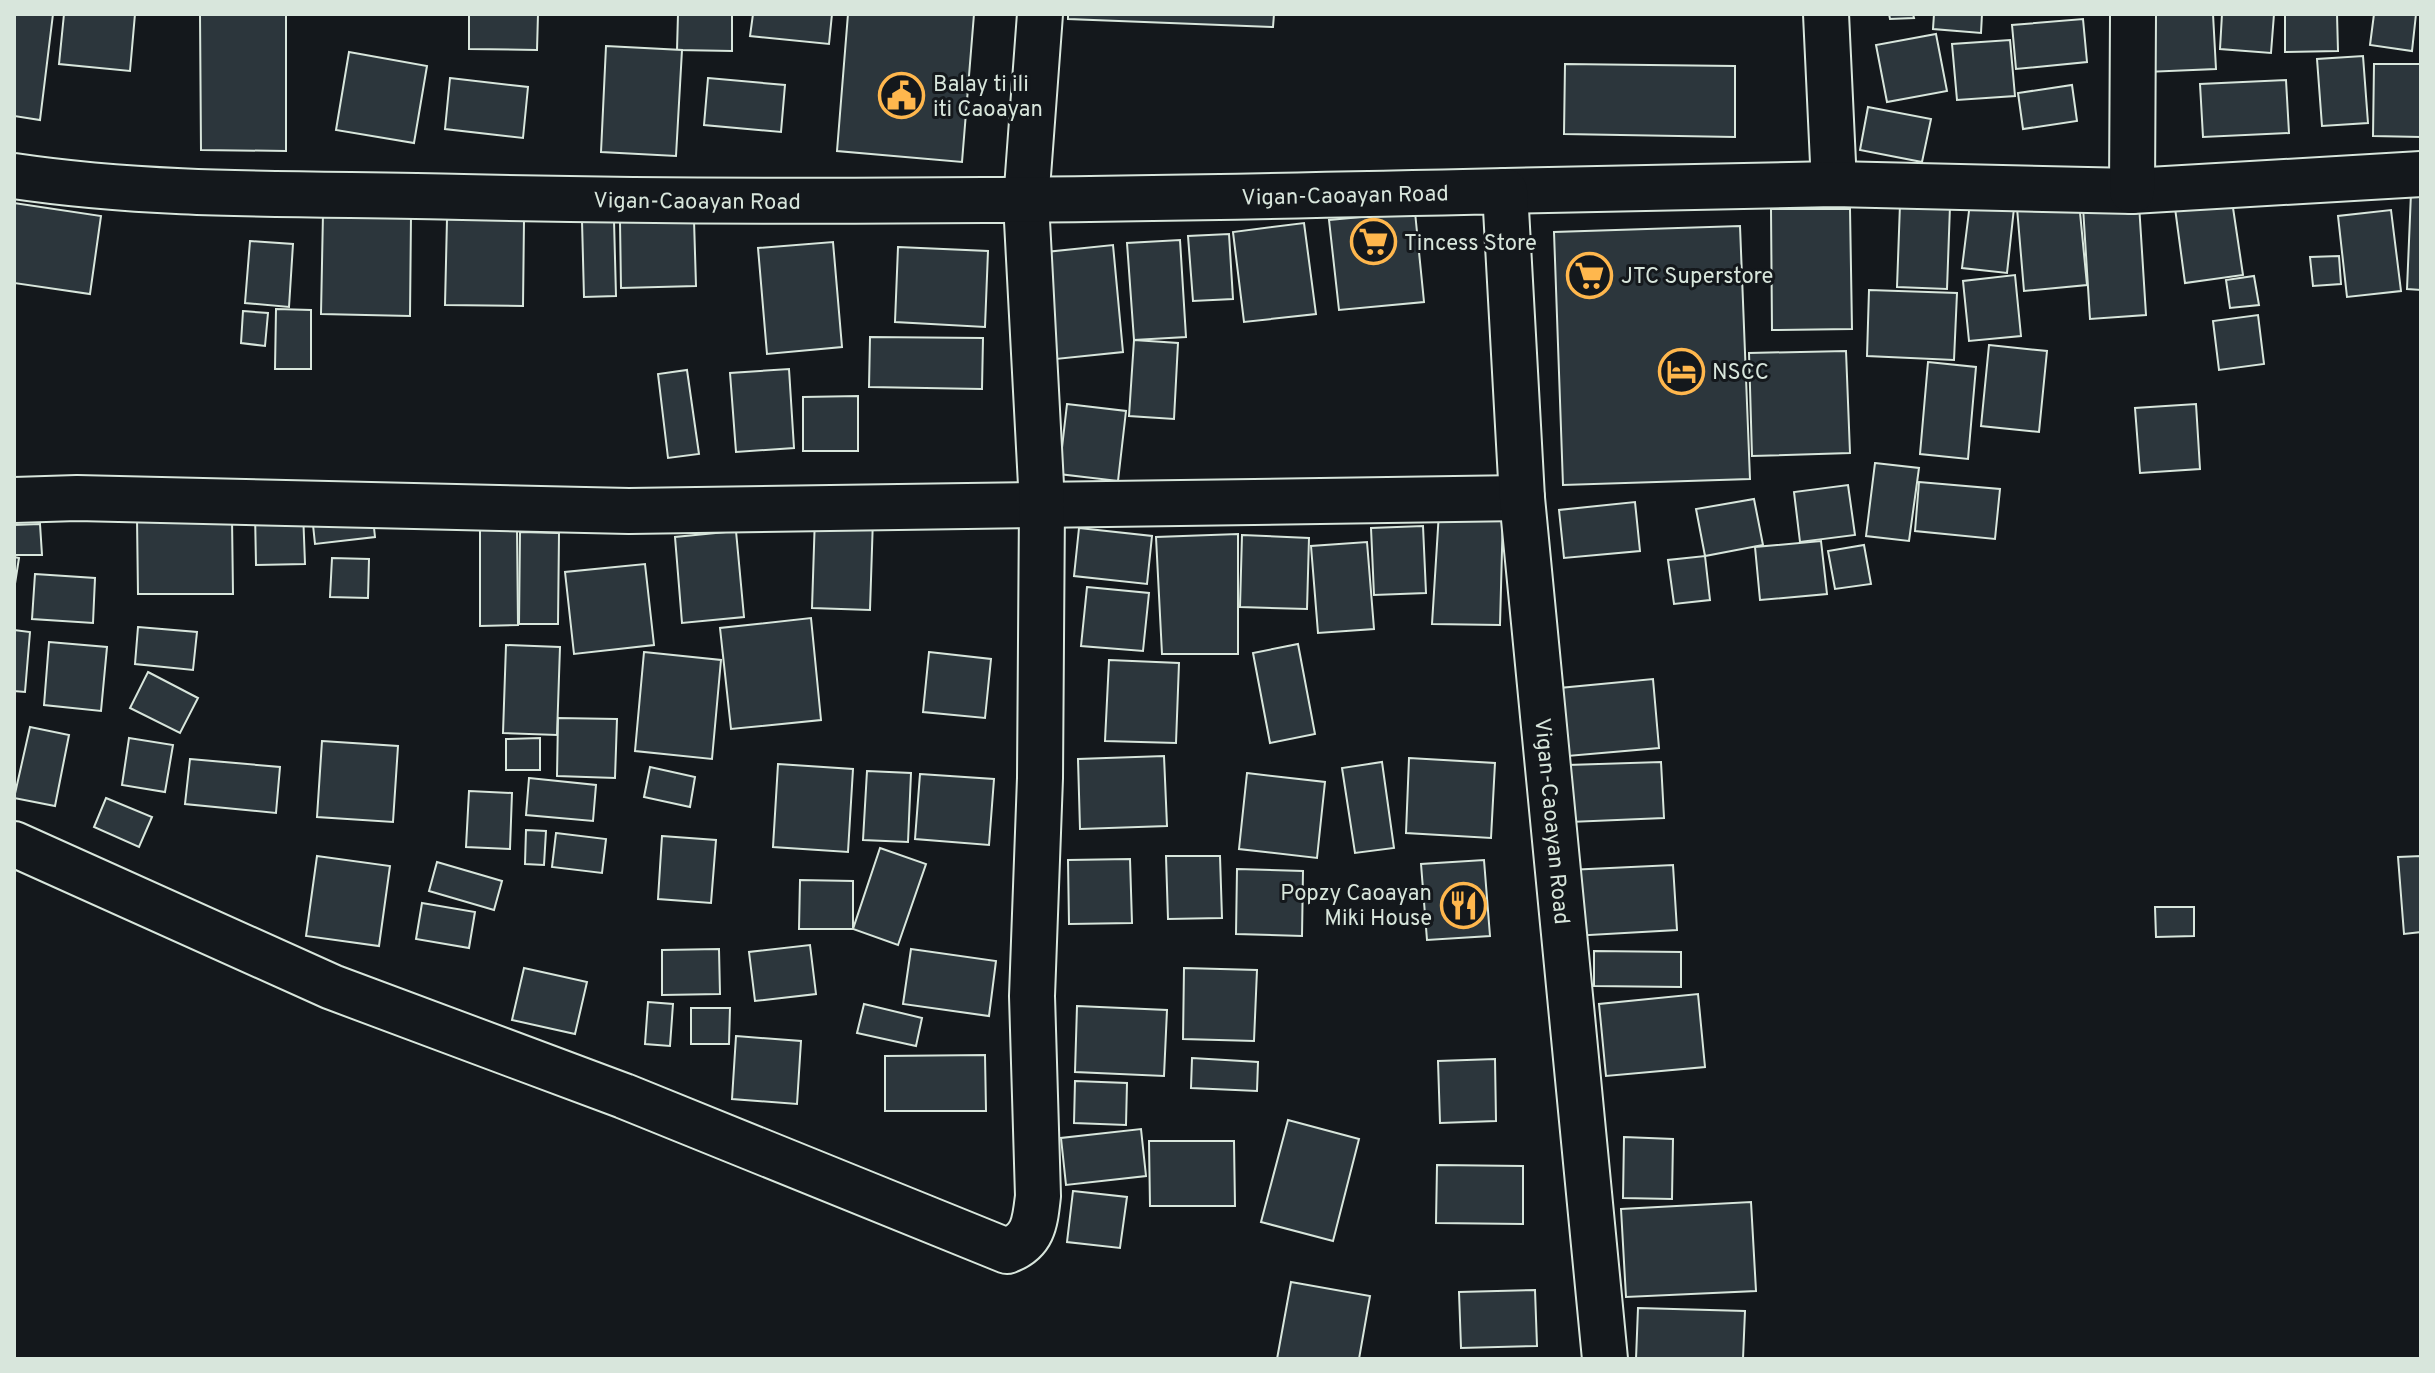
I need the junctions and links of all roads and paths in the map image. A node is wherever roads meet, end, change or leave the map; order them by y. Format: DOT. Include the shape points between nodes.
graph roads {
  1 [pos="1040,14"];
  2 [pos="1826,14"];
  3 [pos="2133,14"];
  4 [pos="2421,174"];
  5 [pos="14,176"];
  6 [pos="1834,184"];
  7 [pos="1505,191"];
  8 [pos="2132,191"];
  9 [pos="1026,202"];
  10 [pos="1522,498"];
  11 [pos="14,500"];
  12 [pos="1042,504"];
  13 [pos="14,844"];
  14 [pos="1605,1359"];
  1 -- 9 [label="street"];
  2 -- 6 [label="street"];
  3 -- 8 [label="street"];
  4 -- 8 [label="street"];
  5 -- 9 [label="street, Vigan-Caoayan Road" via="134,189 601,200"];
  6 -- 7 [label="street"];
  6 -- 8 [label="street"];
  7 -- 9 [label="street, Vigan-Caoayan Road"];
  7 -- 10 [label="street, Vigan-Caoayan Road"];
  9 -- 12 [label="street"];
  10 -- 12 [label="street"];
  10 -- 14 [label="street, Vigan-Caoayan Road"];
  11 -- 12 [label="street" via="629,511"];
  12 -- 13 [label="street" via="1032,996 1038,1196 1034,1229 1023,1245 1007,1251 624,1096 332,987"];
}
